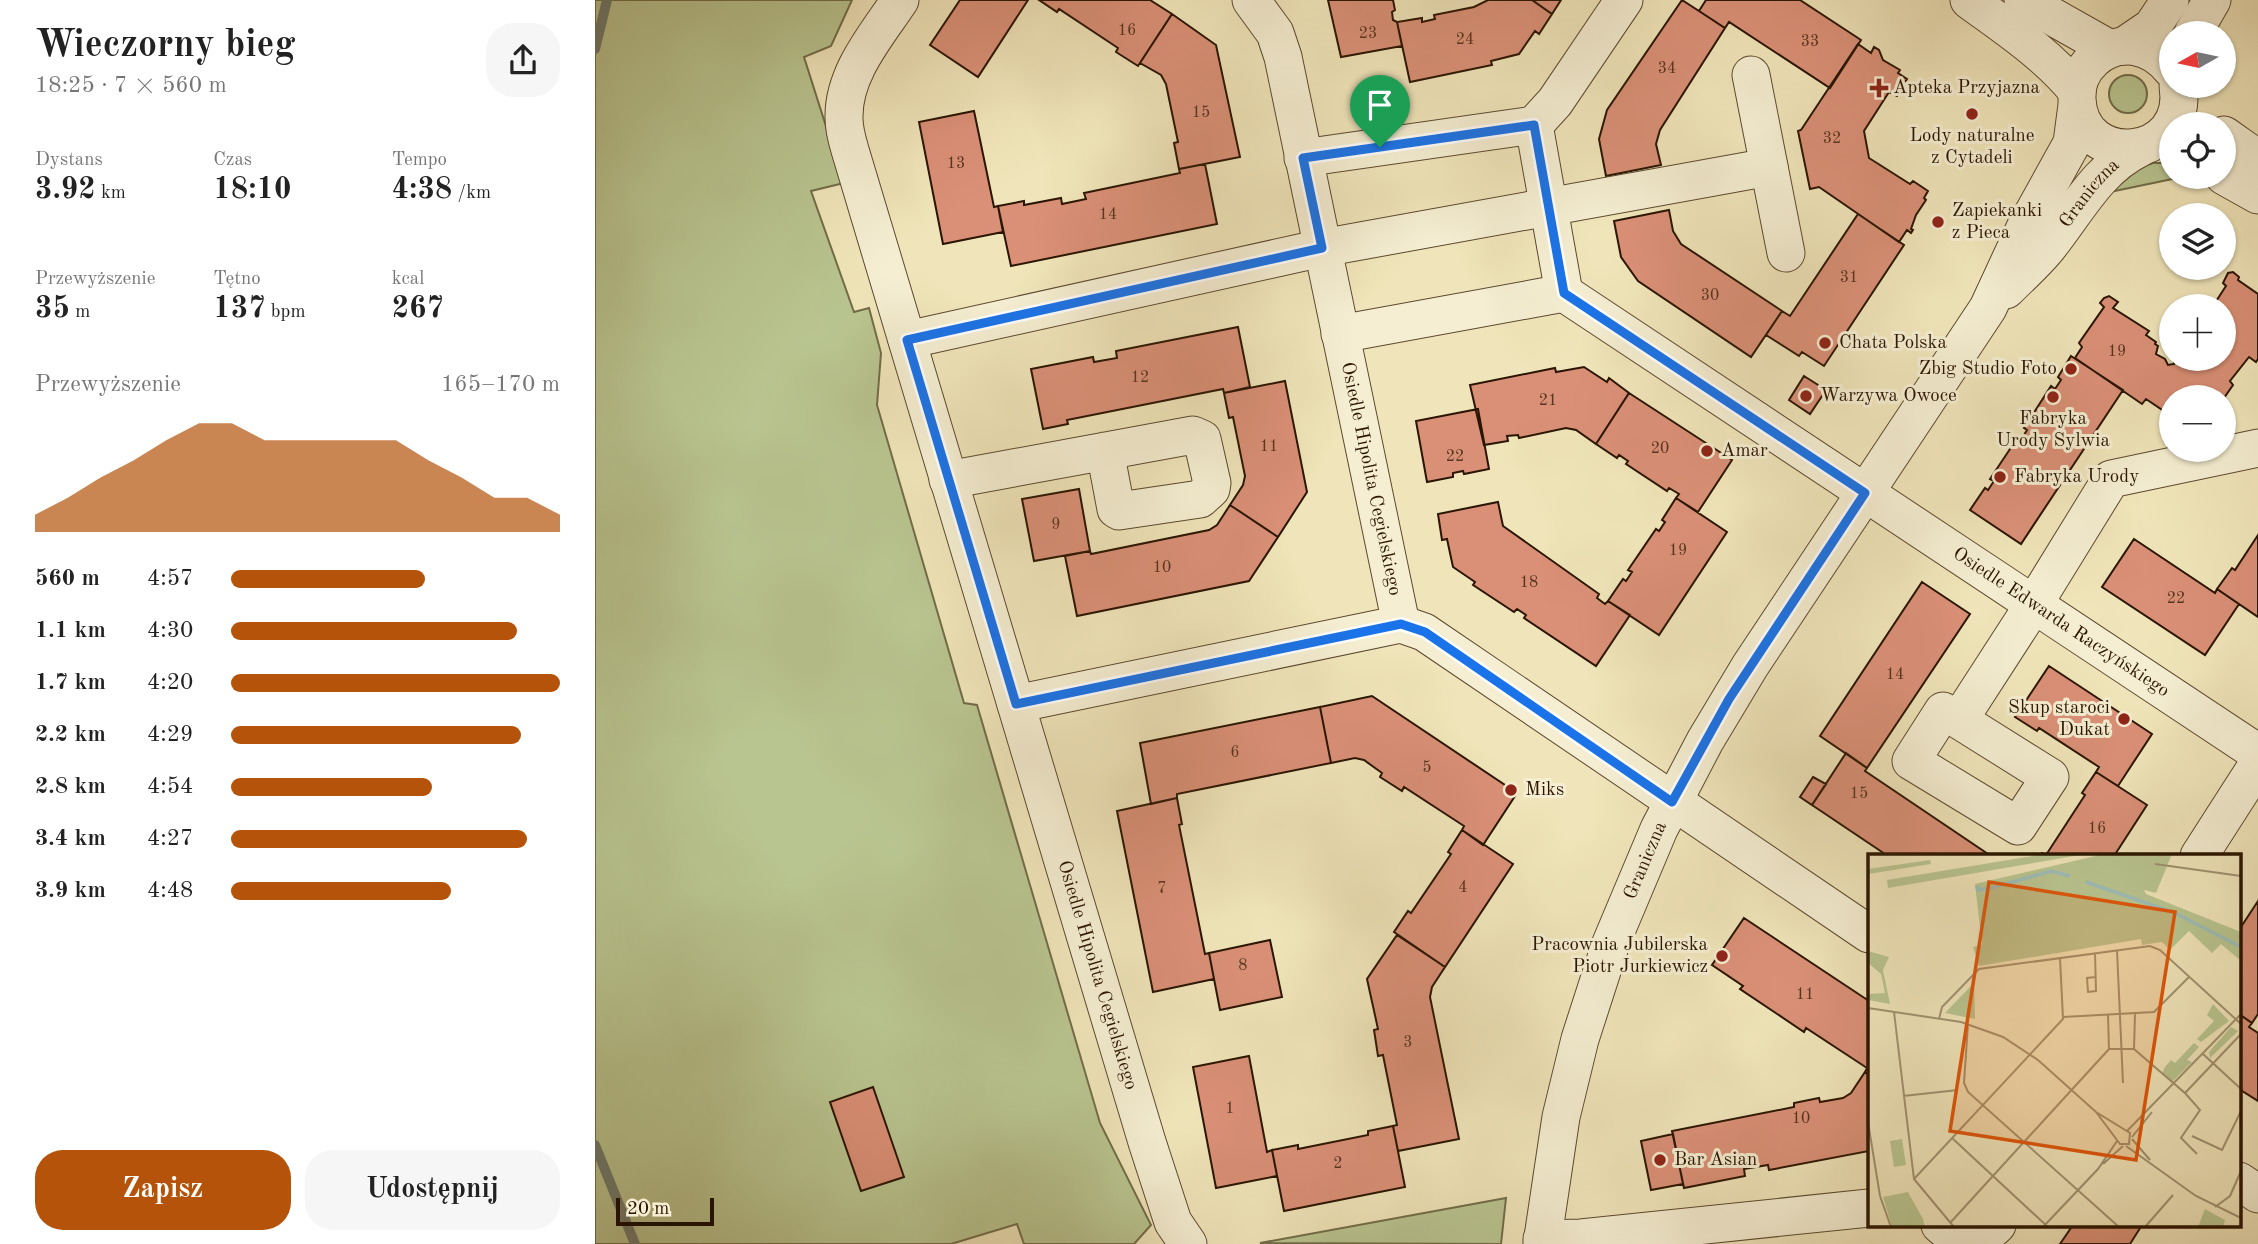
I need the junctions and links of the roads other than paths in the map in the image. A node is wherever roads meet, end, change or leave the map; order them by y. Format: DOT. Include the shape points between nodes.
graph roads {
  1 [pos="900,0"];
  2 [pos="1251,0"];
  3 [pos="1624,0"];
  4 [pos="1969,0"];
  5 [pos="2023,0"];
  6 [pos="2170,0"];
  7 [pos="2212,0"];
  8 [pos="2200,21"];
  9 [pos="2117,47"];
  10 [pos="2159,56"];
  11 [pos="1751,75"];
  12 [pos="2077,98"];
  13 [pos="2178,98"];
  14 [pos="2188,98"];
  15 [pos="2199,112"];
  16 [pos="1534,125"];
  17 [pos="2236,143"];
  18 [pos="2155,146"];
  19 [pos="1303,158"];
  20 [pos="2258,159"];
  21 [pos="1769,167"];
  22 [pos="2236,183"];
  23 [pos="2258,195"];
  24 [pos="1549,208"];
  25 [pos="1322,248"];
  26 [pos="1786,253"];
  27 [pos="1564,293"];
  28 [pos="1988,308"];
  29 [pos="1340,334"];
  30 [pos="907,340"];
  31 [pos="2258,448"];
  32 [pos="1105,451"];
  33 [pos="949,480"];
  34 [pos="1865,493"];
  35 [pos="2034,604"];
  36 [pos="1401,624"];
  37 [pos="1016,704"];
  38 [pos="1959,720"];
  39 [pos="2258,753"];
  40 [pos="2258,764"];
  41 [pos="1672,802"];
  42 [pos="2200,854"];
  43 [pos="1868,933"];
  44 [pos="2241,1182"];
  45 [pos="2258,1194"];
  46 [pos="1868,1209"];
  47 [pos="1941,1226"];
  48 [pos="1990,1234"];
  49 [pos="1176,1240"];
  50 [pos="1542,1242"];
  1 -- 30 [label="street, Osiedle Hipolita Cegielskiego" via="856,69 844,117"];
  2 -- 19 [label="street, Osiedle Hipolita Cegielskiego" via="1275,33 1283,57"];
  3 -- 16 [label="street" via="1555,102"];
  4 -- 12 [label="street" via="2040,53 2063,74"];
  5 -- 9 [label="street"];
  6 -- 9 [label="street" via="2152,27"];
  7 -- 8 [label="street"];
  9 -- 10 [label="street" via="2138,46"];
  9 -- 12 [label="street" via="2088,65"];
  11 -- 21 [label="street"];
  12 -- 18 [label="street" via="2081,119 2099,140 2125,149"];
  12 -- 28 [label="street, Graniczna" via="2072,143"];
  13 -- 18 [label="street" via="2172,124"];
  14 -- 15 [label="street"];
  16 -- 19 [label="street"];
  16 -- 24 [label="street"];
  17 -- 20 [label="street"];
  18 -- 28 [label="street, Graniczna" via="2125,155 2103,174 2047,248"];
  19 -- 25 [label="street, Osiedle Hipolita Cegielskiego"];
  21 -- 24 [label="street"];
  21 -- 26 [label="street"];
  22 -- 23 [label="street"];
  24 -- 25 [label="street"];
  24 -- 27 [label="street"];
  25 -- 29 [label="street, Osiedle Hipolita Cegielskiego"];
  25 -- 30 [label="street"];
  27 -- 29 [label="street"];
  27 -- 34 [label="street"];
  28 -- 34 [label="street, Graniczna"];
  29 -- 36 [label="street, Osiedle Hipolita Cegielskiego"];
  30 -- 33 [label="street, Osiedle Hipolita Cegielskiego"];
  31 -- 35 [label="street" via="2112,479"];
  32 -- 33 [label="street"];
  33 -- 37 [label="street, Osiedle Hipolita Cegielskiego"];
  34 -- 35 [label="street, Osiedle Edwarda Raczyńskiego"];
  34 -- 41 [label="street, Graniczna" via="1729,699"];
  35 -- 38 [label="street"];
  35 -- 39 [label="street, Osiedle Edwarda Raczyńskiego"];
  36 -- 37 [label="street"];
  36 -- 41 [label="street" via="1425,632"];
  37 -- 49 [label="street, Osiedle Hipolita Cegielskiego"];
  40 -- 42 [label="street"];
  41 -- 43 [label="street"];
  41 -- 50 [label="street, Graniczna" via="1629,897 1593,994 1561,1116"];
  44 -- 45 [label="street"];
  46 -- 50 [label="street"];
  47 -- 48 [label="street" via="1961,1237"];
}
